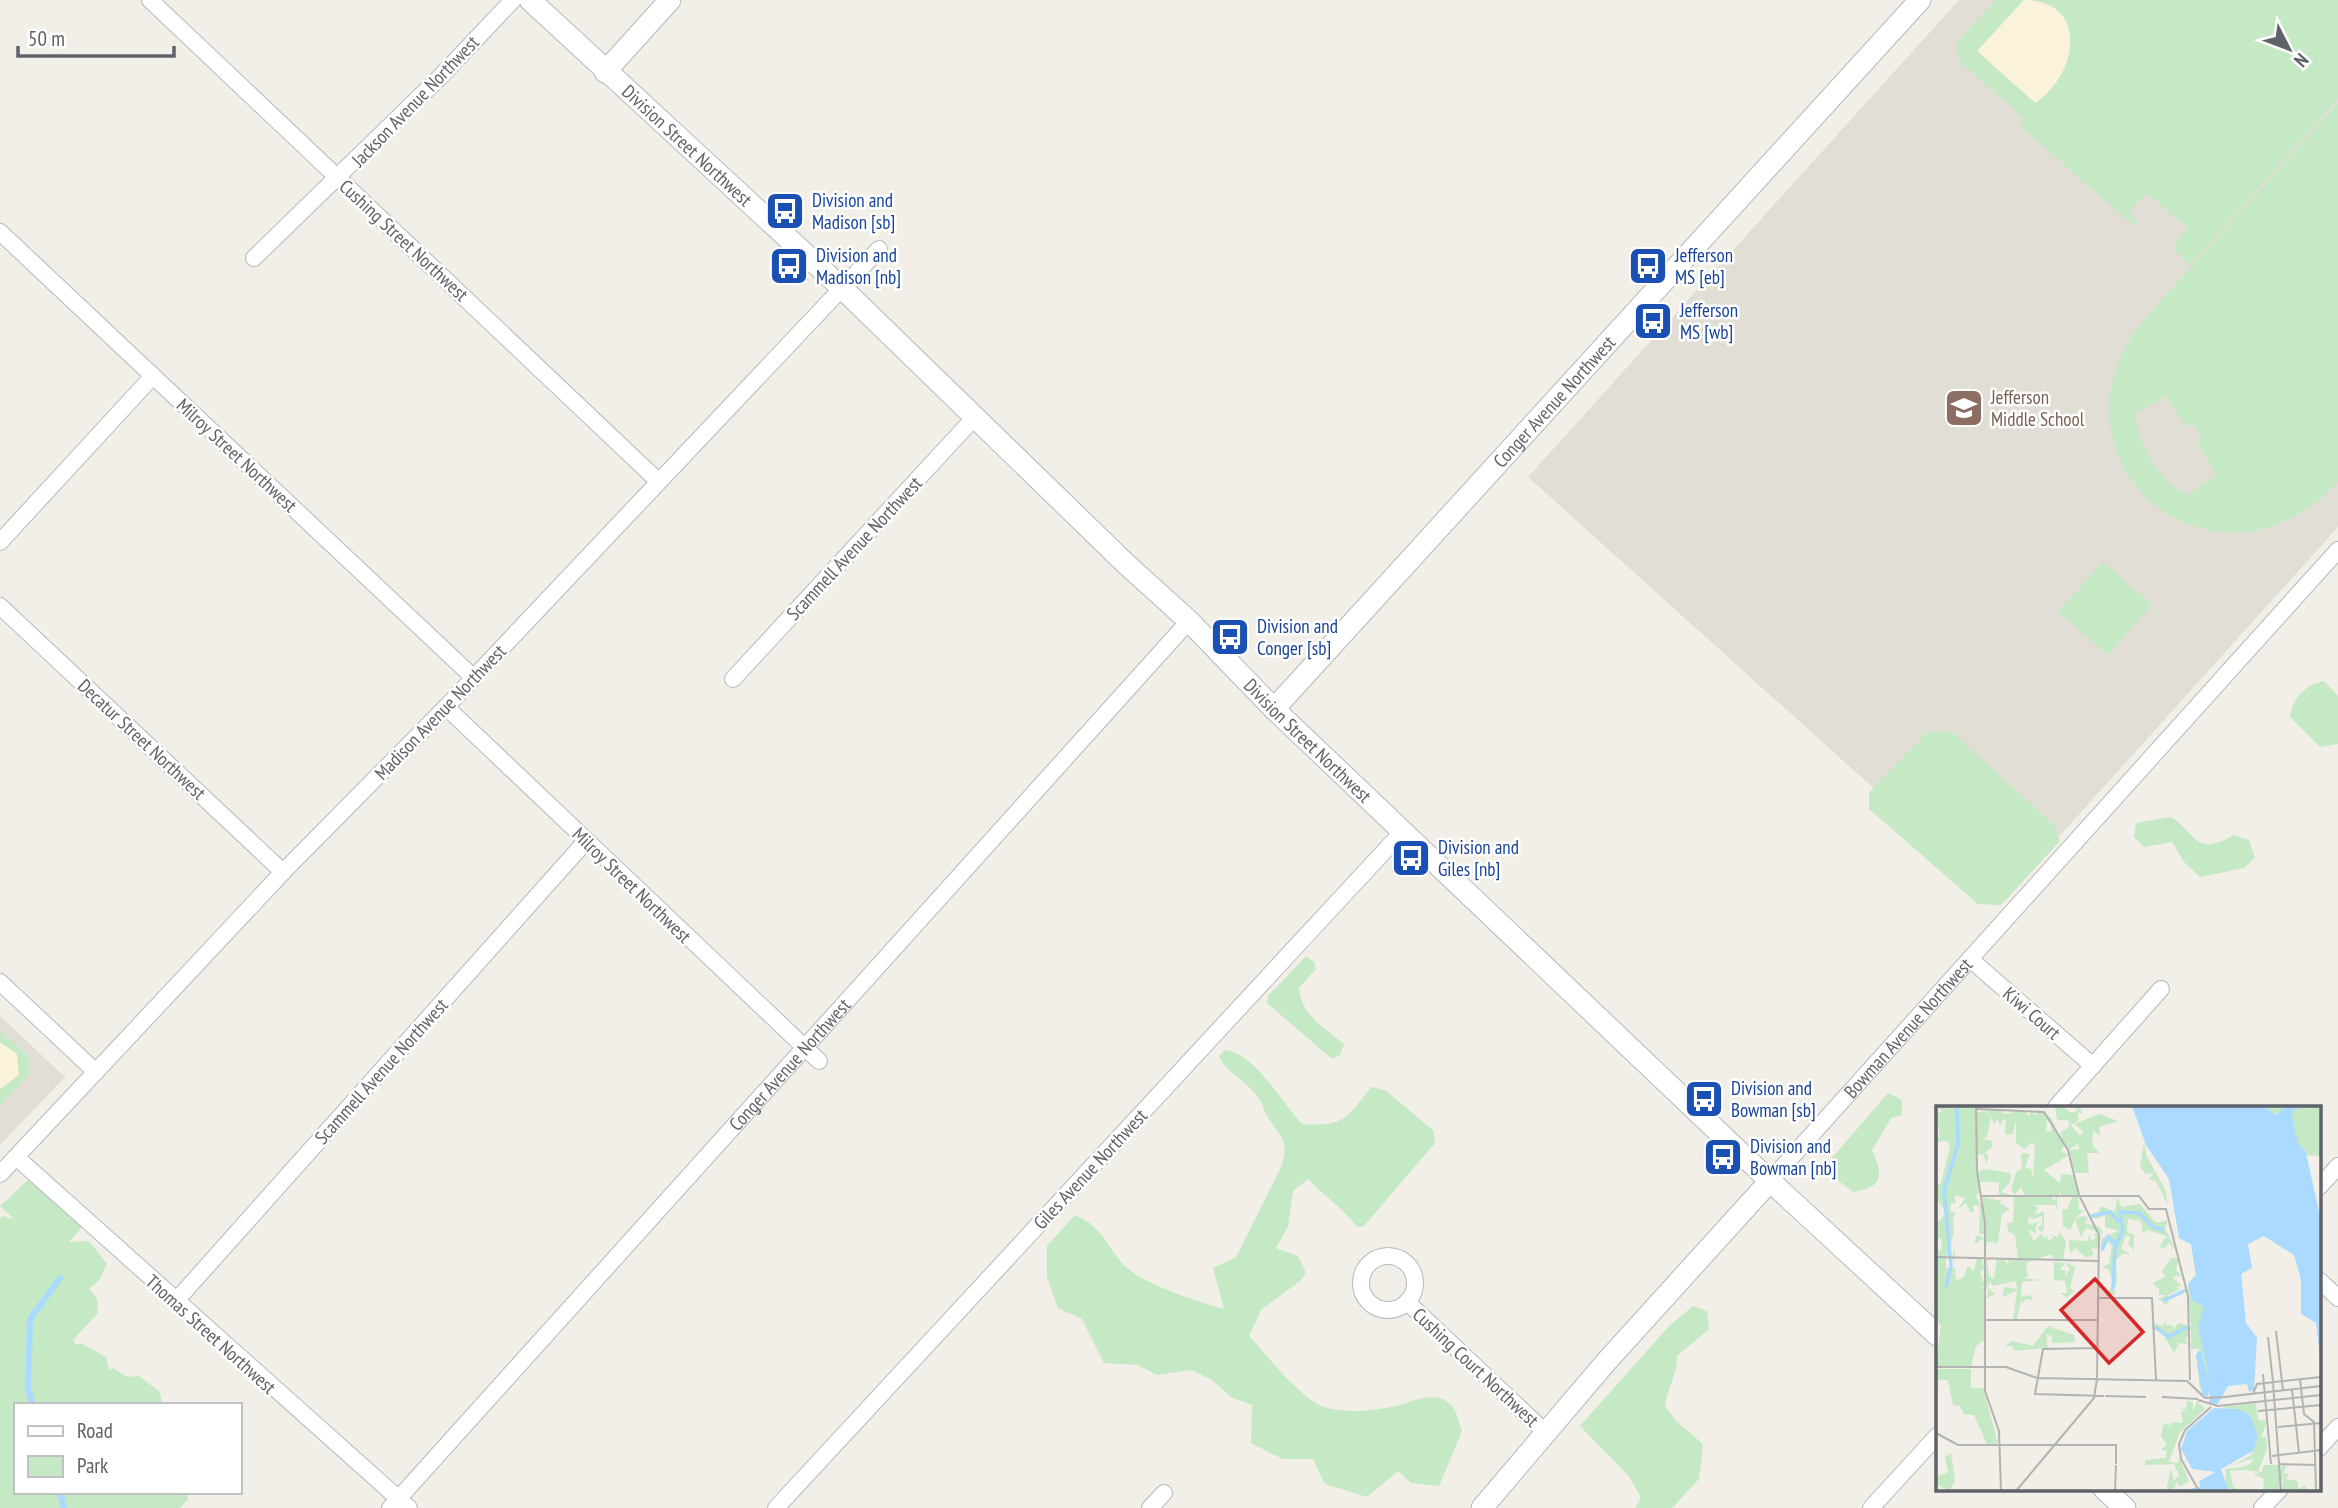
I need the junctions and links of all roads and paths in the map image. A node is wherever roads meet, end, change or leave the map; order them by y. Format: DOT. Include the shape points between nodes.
graph roads {
  1 [pos="150,0"];
  2 [pos="513,0"];
  3 [pos="530,0"];
  4 [pos="670,0"];
  5 [pos="1920,0"];
  6 [pos="605,72"];
  7 [pos="338,178"];
  8 [pos="0,232"];
  9 [pos="879,249"];
  10 [pos="254,258"];
  11 [pos="844,290"];
  12 [pos="153,376"];
  13 [pos="975,417"];
  14 [pos="658,481"];
  15 [pos="0,542"];
  16 [pos="2338,550"];
  17 [pos="0,606"];
  18 [pos="1189,621"];
  19 [pos="474,678"];
  20 [pos="733,679"];
  21 [pos="446,707"];
  22 [pos="1274,709"];
  23 [pos="1403,831"];
  24 [pos="586,841"];
  25 [pos="283,872"];
  26 [pos="1970,960"];
  27 [pos="0,982"];
  28 [pos="2161,989"];
  29 [pos="802,1047"];
  30 [pos="819,1061"];
  31 [pos="2093,1066"];
  32 [pos="96,1072"];
  33 [pos="2057,1106"];
  34 [pos="16,1157"];
  35 [pos="2338,1166"];
  36 [pos="0,1174"];
  37 [pos="1770,1181"];
  38 [pos="2320,1186"];
  39 [pos="2320,1281"];
  40 [pos="2338,1298"];
  41 [pos="175,1302"];
  42 [pos="1407,1302"];
  43 [pos="1936,1334"];
  44 [pos="2338,1427"];
  45 [pos="1545,1432"];
  46 [pos="1936,1437"];
  47 [pos="2320,1447"];
  48 [pos="2105,1490"];
  49 [pos="2279,1490"];
  50 [pos="1164,1493"];
  51 [pos="399,1505"];
  52 [pos="776,1508"];
  53 [pos="1150,1508"];
  54 [pos="1482,1508"];
  55 [pos="1871,1508"];
  56 [pos="2125,1508"];
  57 [pos="2262,1508"];
  1 -- 7 [label="street, Cushing Street Northwest"];
  2 -- 7 [label="street, Jackson Avenue Northwest"];
  3 -- 6 [label="street, Division Street Northwest"];
  4 -- 6 [label="street"];
  5 -- 22 [label="street, Conger Avenue Northwest"];
  6 -- 11 [label="street, Division Street Northwest"];
  7 -- 10 [label="street, Jackson Avenue Northwest"];
  7 -- 14 [label="street, Cushing Street Northwest"];
  8 -- 12 [label="street, Milroy Street Northwest"];
  9 -- 11 [label="street, Madison Avenue Northwest"];
  11 -- 13 [label="street, Division Street Northwest"];
  11 -- 14 [label="street, Madison Avenue Northwest"];
  12 -- 15 [label="street"];
  12 -- 19 [label="street, Milroy Street Northwest"];
  13 -- 18 [label="street, Division Street Northwest"];
  13 -- 20 [label="street, Scammell Avenue Northwest"];
  14 -- 19 [label="street, Madison Avenue Northwest"];
  16 -- 26 [label="street, Bowman Avenue Northwest"];
  17 -- 25 [label="street, Decatur Street Northwest"];
  18 -- 22 [label="street, Division Street Northwest"];
  18 -- 29 [label="street, Conger Avenue Northwest"];
  19 -- 21 [label="street, Madison Avenue Northwest"];
  21 -- 24 [label="street, Milroy Street Northwest"];
  21 -- 25 [label="street, Madison Avenue Northwest"];
  22 -- 23 [label="street, Division Street Northwest"];
  23 -- 37 [label="street, Division Street Northwest"];
  23 -- 52 [label="street, Giles Avenue Northwest"];
  24 -- 29 [label="street, Milroy Street Northwest"];
  24 -- 41 [label="street, Scammell Avenue Northwest"];
  25 -- 32 [label="street, Madison Avenue Northwest"];
  26 -- 31 [label="street, Kiwi Court"];
  26 -- 37 [label="street, Bowman Avenue Northwest"];
  27 -- 32 [label="street"];
  28 -- 31 [label="street"];
  29 -- 30 [label="street, Milroy Street Northwest"];
  29 -- 51 [label="street, Conger Avenue Northwest"];
  31 -- 33 [label="street"];
  32 -- 34 [label="street, Madison Avenue Northwest"];
  34 -- 36 [label="street, Madison Avenue Northwest"];
  34 -- 41 [label="street, Thomas Street Northwest"];
  35 -- 38 [label="street"];
  37 -- 43 [label="street, Division Street Northwest"];
  37 -- 45 [label="street, Bowman Avenue Northwest"];
  39 -- 40 [label="street"];
  41 -- 51 [label="street, Thomas Street Northwest"];
  42 -- 45 [label="street, Cushing Court Northwest"];
  44 -- 47 [label="street"];
  45 -- 54 [label="street, Bowman Avenue Northwest"];
  46 -- 55 [label="street"];
  48 -- 56 [label="street"];
  49 -- 57 [label="street"];
  50 -- 53 [label="street"];
}
